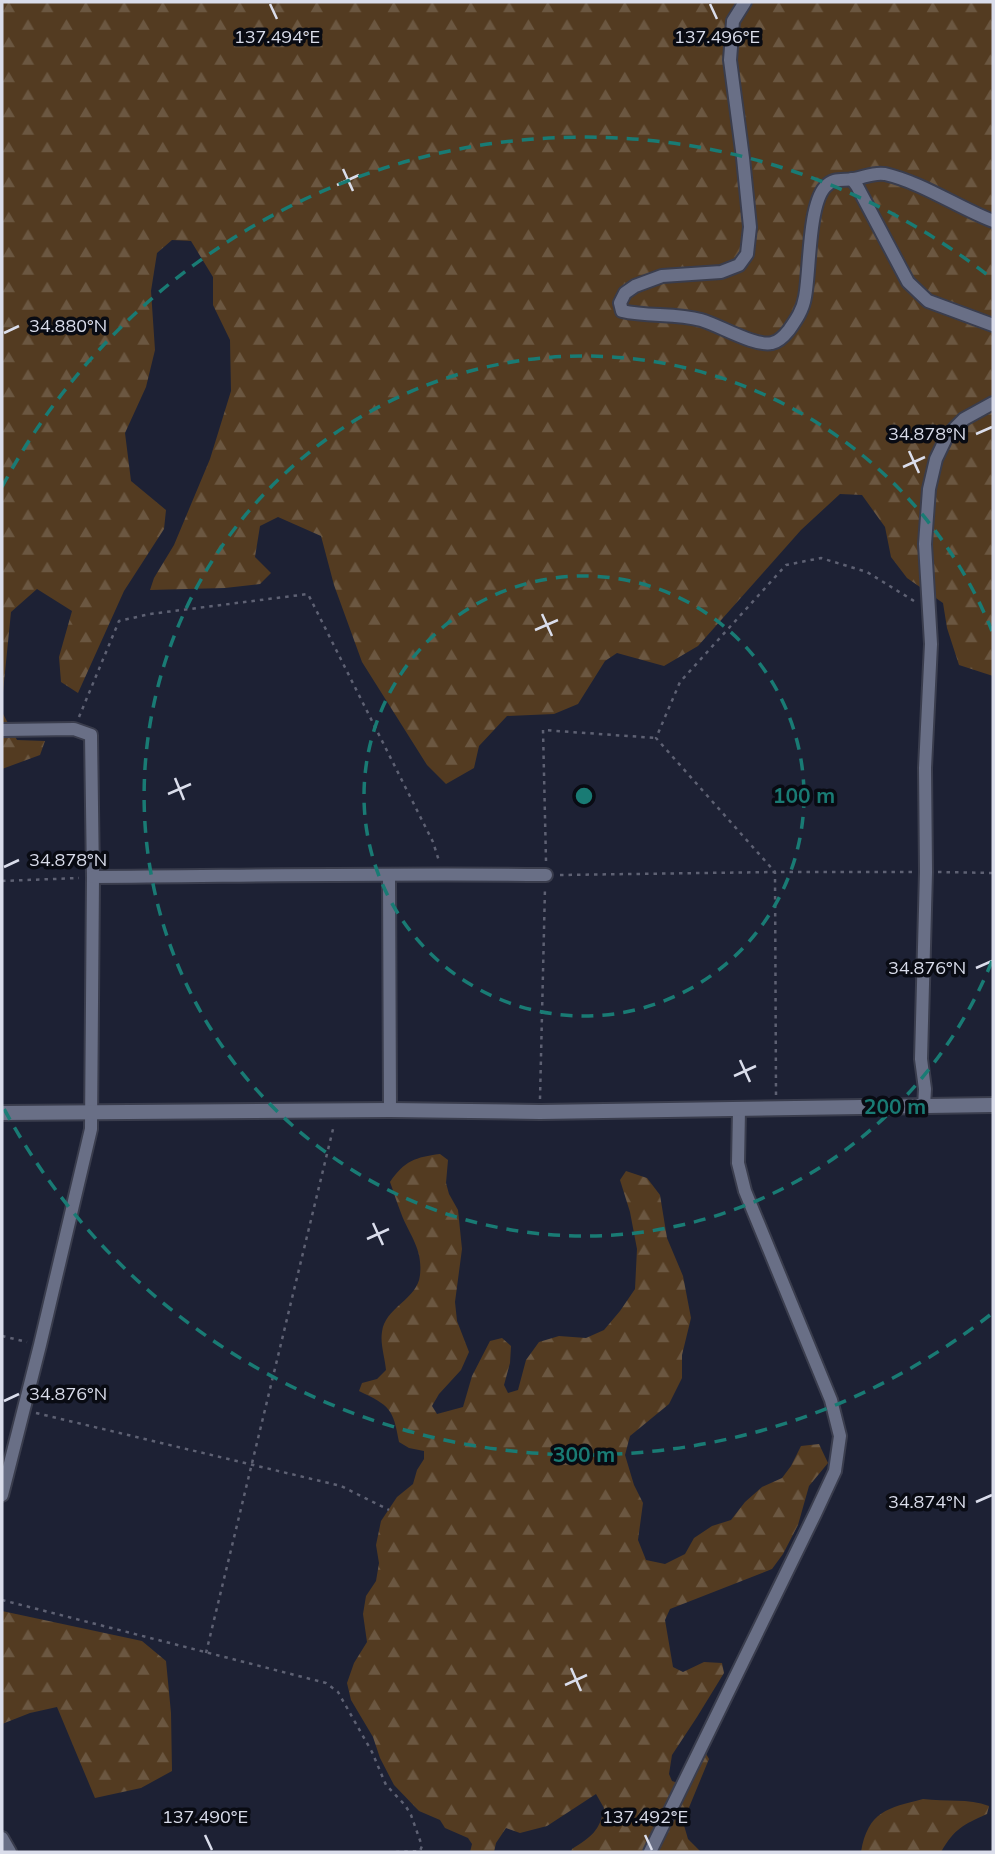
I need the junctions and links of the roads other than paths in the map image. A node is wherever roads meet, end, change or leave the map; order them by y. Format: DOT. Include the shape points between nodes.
graph roads {
  1 [pos="745,2"];
  2 [pos="852,179"];
  3 [pos="993,221"];
  4 [pos="993,325"];
  5 [pos="993,403"];
  6 [pos="2,730"];
  7 [pos="546,875"];
  8 [pos="389,876"];
  9 [pos="93,877"];
  10 [pos="993,1105"];
  11 [pos="924,1106"];
  12 [pos="390,1110"];
  13 [pos="738,1110"];
  14 [pos="91,1112"];
  15 [pos="2,1113"];
  16 [pos="2,1495"];
  17 [pos="2,1838"];
  18 [pos="10,1852"];
  19 [pos="650,1852"];
  1 -- 2 [label="street" via="733,20 730,60 750,227 747,254 739,265 720,272 662,276 635,286 625,293 622,311 702,320 751,341 772,343 785,336 805,297 818,200 835,180"];
  2 -- 3 [label="street" via="883,173"];
  2 -- 4 [label="street" via="908,282 928,301"];
  5 -- 11 [label="street" via="964,419 947,436 929,489 925,544 931,644 925,768"];
  6 -- 9 [label="street" via="74,729 91,735"];
  7 -- 8 [label="street"];
  8 -- 9 [label="street"];
  8 -- 12 [label="street"];
  9 -- 14 [label="street"];
  10 -- 11 [label="street"];
  11 -- 13 [label="street"];
  12 -- 13 [label="street"];
  12 -- 14 [label="street"];
  13 -- 19 [label="street" via="738,1164 745,1191 831,1400 840,1436 835,1471"];
  14 -- 15 [label="street"];
  14 -- 16 [label="street" via="91,1129"];
  17 -- 18 [label="street"];
}
